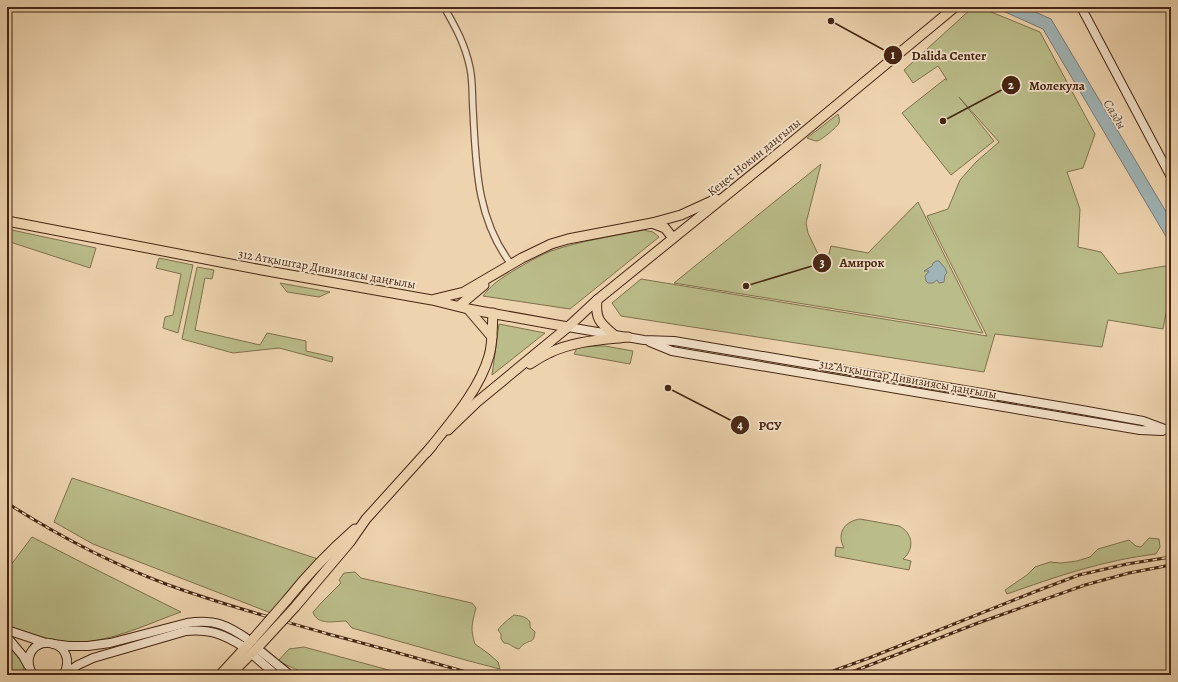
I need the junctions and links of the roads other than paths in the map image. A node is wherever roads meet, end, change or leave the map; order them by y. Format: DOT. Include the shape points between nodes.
graph roads {
  1 [pos="444,7"];
  2 [pos="955,7"];
  3 [pos="1081,7"];
  4 [pos="1171,177"];
  5 [pos="731,191"];
  6 [pos="7,221"];
  7 [pos="652,223"];
  8 [pos="673,238"];
  9 [pos="511,264"];
  10 [pos="493,275"];
  11 [pos="432,300"];
  12 [pos="597,300"];
  13 [pos="464,308"];
  14 [pos="492,313"];
  15 [pos="568,327"];
  16 [pos="614,335"];
  17 [pos="492,337"];
  18 [pos="628,337"];
  19 [pos="644,340"];
  20 [pos="724,349"];
  21 [pos="722,360"];
  22 [pos="785,360"];
  23 [pos="784,370"];
  24 [pos="501,381"];
  25 [pos="1031,401"];
  26 [pos="1030,411"];
  27 [pos="1171,431"];
  28 [pos="427,452"];
  29 [pos="366,519"];
  30 [pos="7,630"];
  31 [pos="7,637"];
  32 [pos="249,642"];
  33 [pos="50,643"];
  34 [pos="257,650"];
  35 [pos="31,672"];
  36 [pos="232,674"];
  37 [pos="64,675"];
  38 [pos="220,675"];
  39 [pos="276,675"];
  40 [pos="290,675"];
  1 -- 9 [label="street" via="462,40 470,70 477,175 485,214 495,239"];
  2 -- 5 [label="main road, Кеңес Нокин даңғылы"];
  3 -- 4 [label="main road"];
  5 -- 7 [label="main road" via="687,212"];
  5 -- 8 [label="main road, Кеңес Нокин даңғылы"];
  6 -- 11 [label="main road, 312 Атқыштар Дивизиясы даңғылы"];
  7 -- 8 [label="main road" via="666,228"];
  7 -- 9 [label="main road" via="568,239 545,246"];
  8 -- 12 [label="main road, Кеңес Нокин даңғылы"];
  9 -- 10 [label="main road"];
  10 -- 11 [label="main road" via="464,292"];
  10 -- 13 [label="main road"];
  11 -- 13 [label="main road, 312 Атқыштар Дивизиясы даңғылы"];
  12 -- 15 [label="main road, Кеңес Нокин даңғылы"];
  12 -- 16 [label="main road" via="596,314"];
  13 -- 14 [label="main road, 312 Атқыштар Дивизиясы даңғылы"];
  13 -- 17 [label="main road"];
  14 -- 15 [label="main road, 312 Атқыштар Дивизиясы даңғылы"];
  14 -- 17 [label="main road"];
  15 -- 16 [label="main road, 312 Атқыштар Дивизиясы даңғылы"];
  15 -- 24 [label="main road, Кеңес Нокин даңғылы"];
  16 -- 18 [label="main road, 312 Атқыштар Дивизиясы даңғылы"];
  17 -- 28 [label="main road" via="484,372 472,393"];
  18 -- 19 [label="main road, 312 Атқыштар Дивизиясы даңғылы"];
  18 -- 24 [label="main road" via="568,346 548,353"];
  19 -- 20 [label="main road, 312 Атқыштар Дивизиясы даңғылы" via="674,341"];
  19 -- 21 [label="main road, 312 Атқыштар Дивизиясы даңғылы" via="672,351"];
  20 -- 21 [label="main road"];
  20 -- 22 [label="main road, 312 Атқыштар Дивизиясы даңғылы"];
  21 -- 23 [label="main road, 312 Атқыштар Дивизиясы даңғылы"];
  22 -- 23 [label="main road"];
  22 -- 25 [label="main road, 312 Атқыштар Дивизиясы даңғылы"];
  23 -- 26 [label="main road, 312 Атқыштар Дивизиясы даңғылы"];
  24 -- 28 [label="main road"];
  25 -- 26 [label="main road"];
  25 -- 27 [label="main road, 312 Атқыштар Дивизиясы даңғылы" via="1143,421"];
  26 -- 27 [label="main road, 312 Атқыштар Дивизиясы даңғылы" via="1140,430"];
  28 -- 29 [label="main road"];
  29 -- 32 [label="main road, bridge" via="300,584"];
  29 -- 34 [label="main road, bridge" via="350,542"];
  30 -- 33 [label="main road"];
  31 -- 35 [label="main road" via="23,656"];
  32 -- 33 [label="main road" via="225,625 198,621 110,643 88,646"];
  32 -- 37 [label="main road" via="211,631 186,632 93,658"];
  32 -- 38 [label="main road"];
  33 -- 35 [label="main road" via="41,644 31,652"];
  33 -- 37 [label="main road" via="59,646 67,656"];
  34 -- 36 [label="main road"];
  34 -- 39 [label="main road"];
  34 -- 40 [label="main road"];
}
